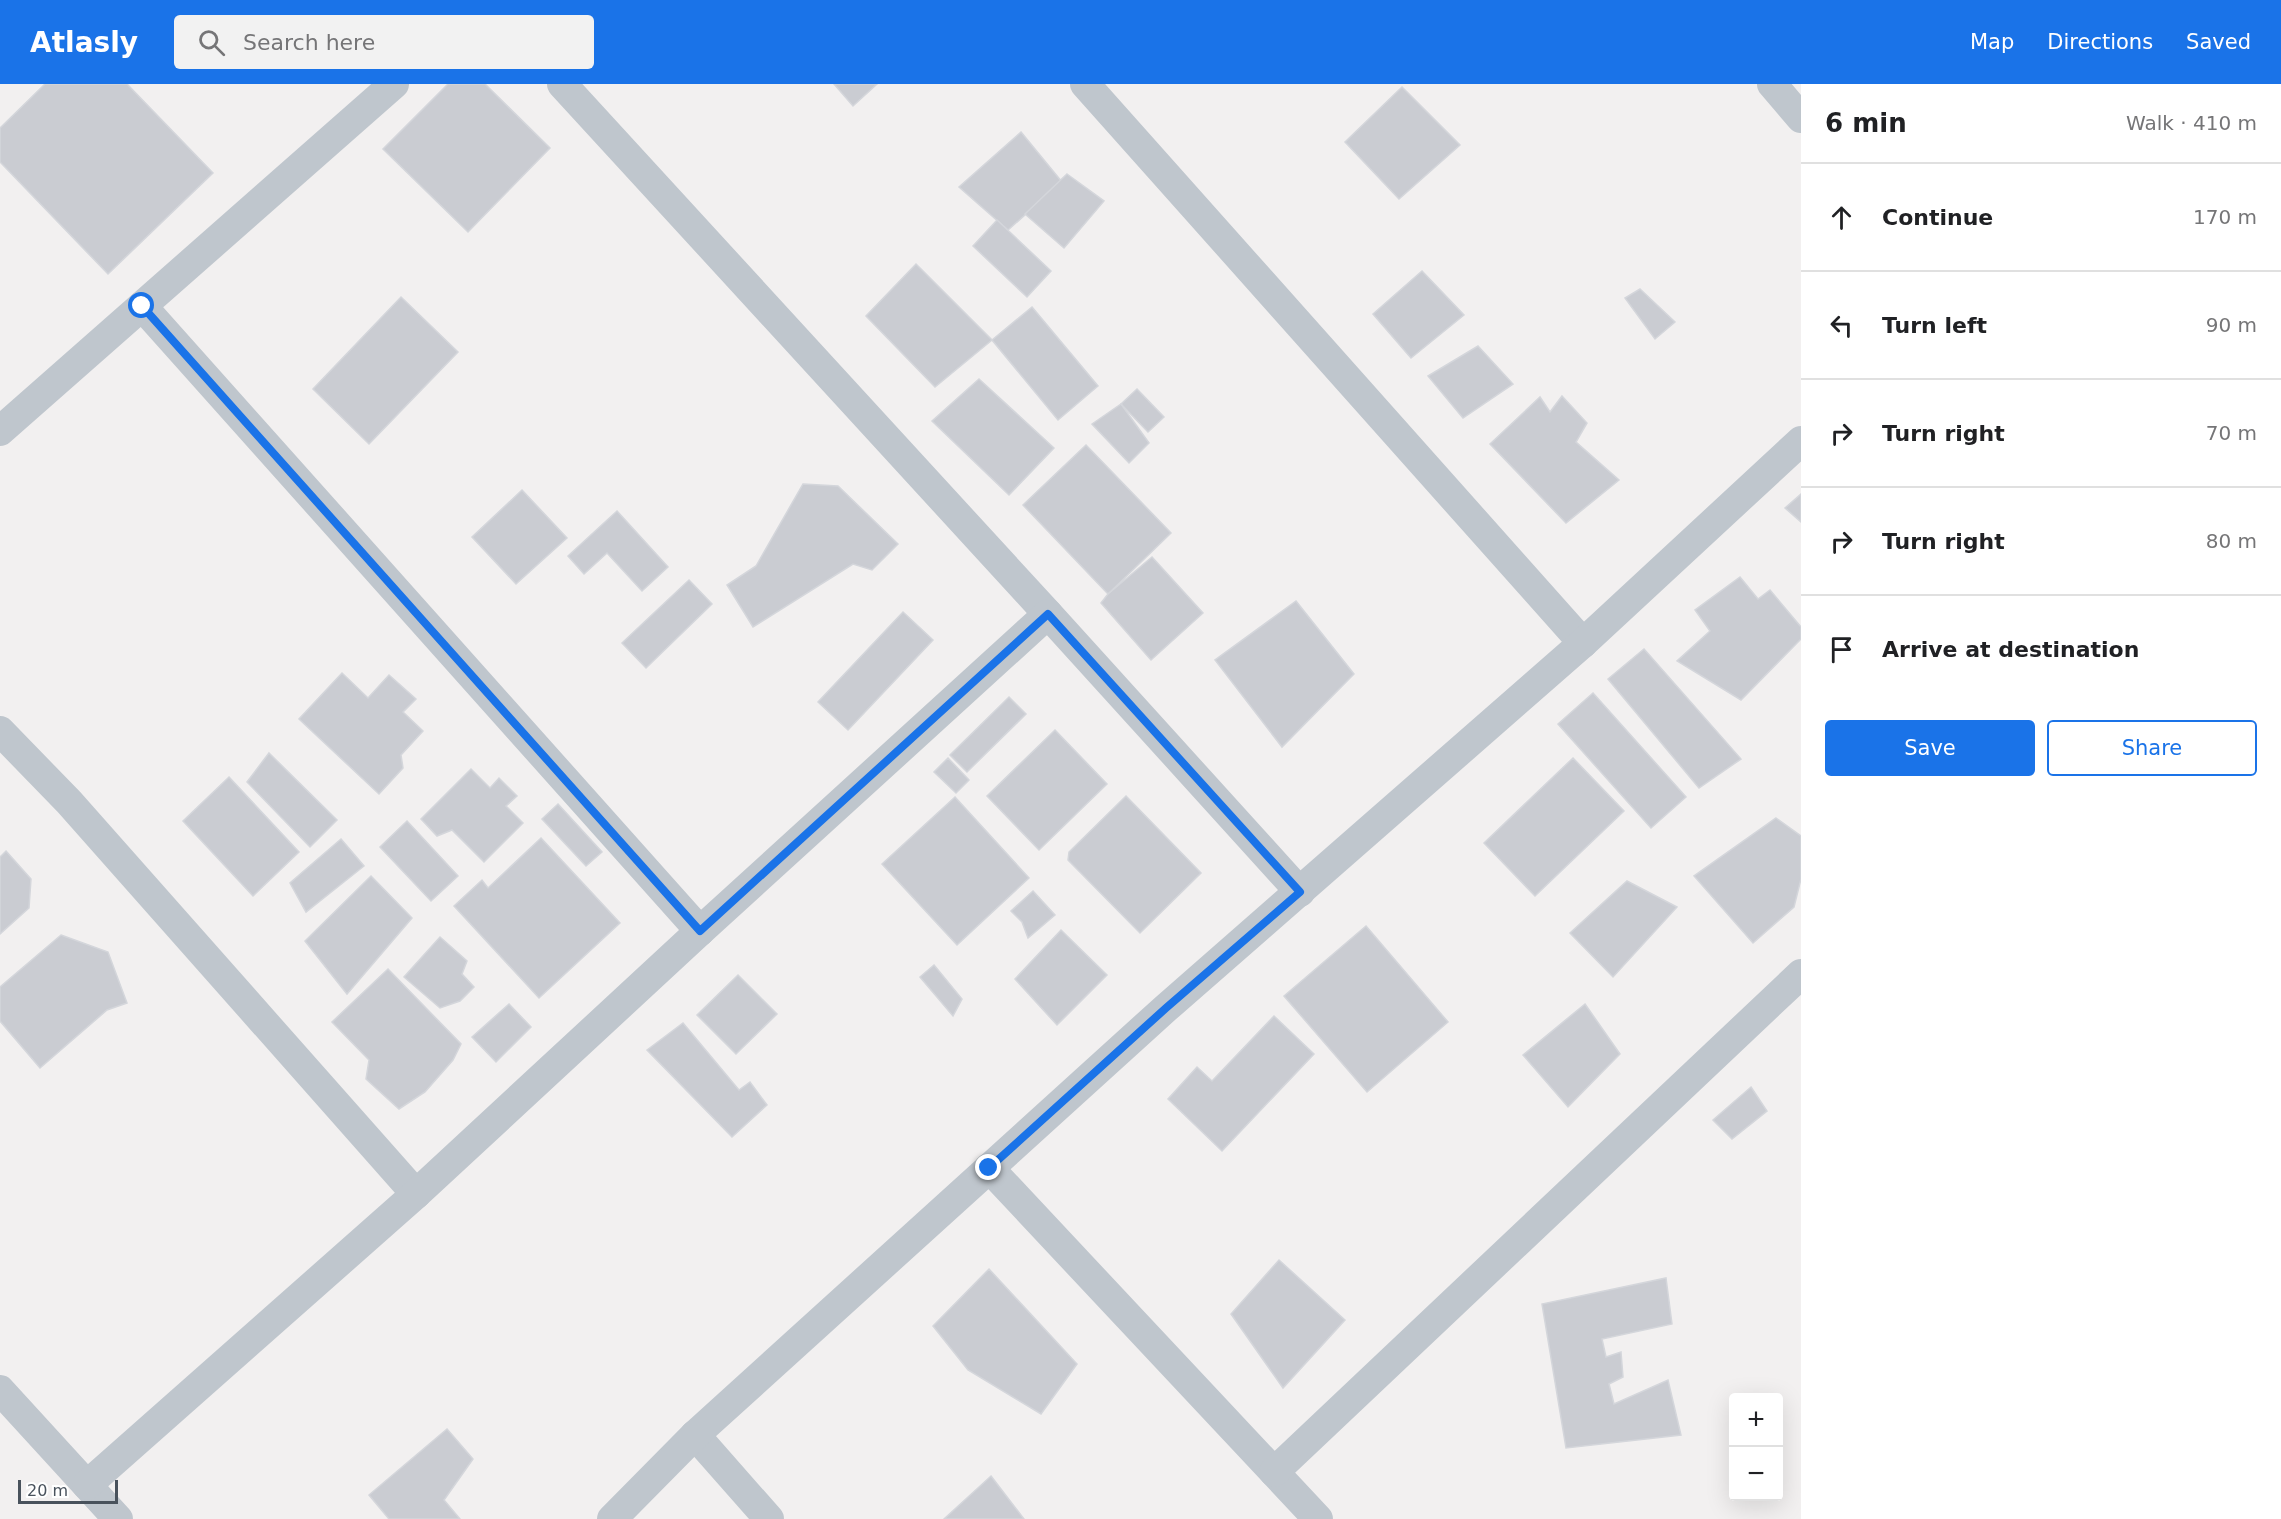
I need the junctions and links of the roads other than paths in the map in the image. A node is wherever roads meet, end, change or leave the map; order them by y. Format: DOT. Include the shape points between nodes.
graph roads {
  1 [pos="394,84"];
  2 [pos="562,84"];
  3 [pos="1085,84"];
  4 [pos="1772,84"];
  5 [pos="1801,118"];
  6 [pos="142,306"];
  7 [pos="0,431"];
  8 [pos="1801,441"];
  9 [pos="1048,614"];
  10 [pos="1583,644"];
  11 [pos="0,731"];
  12 [pos="1300,892"];
  13 [pos="700,931"];
  14 [pos="1801,974"];
  15 [pos="989,1168"];
  16 [pos="416,1194"];
  17 [pos="0,1390"];
  18 [pos="695,1435"];
  19 [pos="1274,1472"];
  20 [pos="87,1485"];
  21 [pos="118,1519"];
  22 [pos="612,1519"];
  23 [pos="769,1519"];
  24 [pos="1318,1519"];
  1 -- 6 [label="street"];
  2 -- 9 [label="street"];
  3 -- 10 [label="street"];
  4 -- 5 [label="street"];
  6 -- 7 [label="street"];
  6 -- 13 [label="street"];
  8 -- 10 [label="street"];
  9 -- 12 [label="street"];
  9 -- 13 [label="street"];
  10 -- 12 [label="street"];
  11 -- 16 [label="street" via="77,810"];
  12 -- 15 [label="street"];
  13 -- 16 [label="street"];
  14 -- 19 [label="street"];
  15 -- 18 [label="street"];
  15 -- 19 [label="street"];
  16 -- 20 [label="street"];
  17 -- 20 [label="street"];
  18 -- 22 [label="street"];
  18 -- 23 [label="street"];
  19 -- 24 [label="street"];
  20 -- 21 [label="street"];
}
